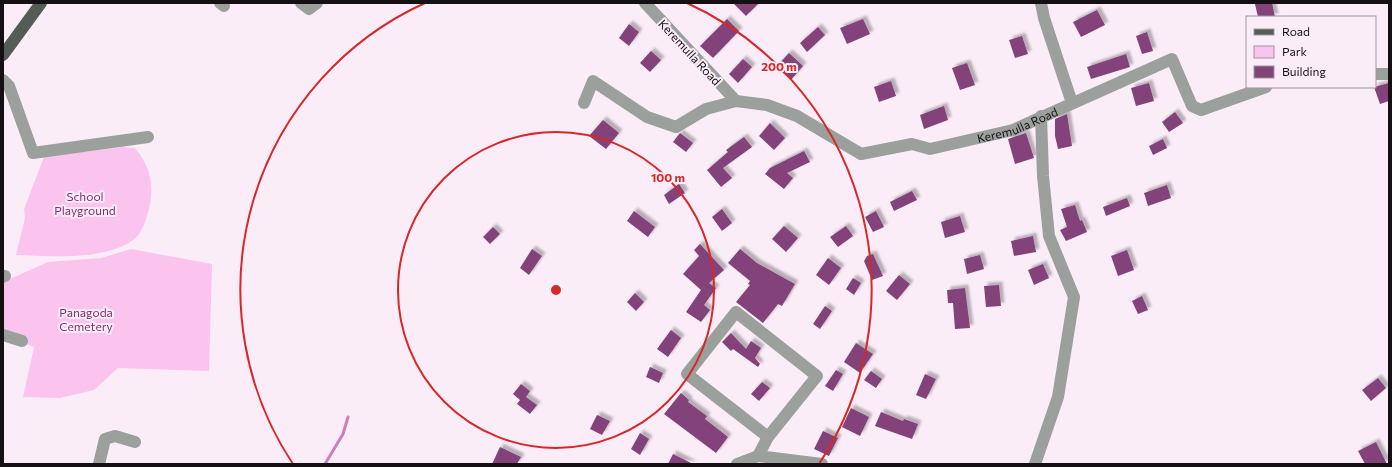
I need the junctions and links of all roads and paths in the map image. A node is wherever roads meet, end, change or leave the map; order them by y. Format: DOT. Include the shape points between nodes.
graph roads {
  1 [pos="41,3"];
  2 [pos="301,3"];
  3 [pos="317,3"];
  4 [pos="645,3"];
  5 [pos="1041,3"];
  6 [pos="3,56"];
  7 [pos="1376,74"];
  8 [pos="1389,74"];
  9 [pos="3,80"];
  10 [pos="1263,88"];
  11 [pos="736,101"];
  12 [pos="584,103"];
  13 [pos="1072,103"];
  14 [pos="1041,116"];
  15 [pos="148,137"];
  16 [pos="3,335"];
  17 [pos="22,341"];
  18 [pos="768,437"];
  19 [pos="135,442"];
  20 [pos="758,456"];
  21 [pos="99,464"];
  22 [pos="737,464"];
  23 [pos="822,464"];
  24 [pos="1035,464"];
  1 -- 6 [label="main road"];
  2 -- 3 [label="street" via="309,10"];
  4 -- 11 [label="street, Keremulla Road"];
  5 -- 13 [label="street"];
  7 -- 8 [label="street"];
  9 -- 15 [label="street" via="9,86 33,153"];
  10 -- 13 [label="street, Keremulla Road" via="1201,110 1192,106 1172,59"];
  11 -- 12 [label="street, Keremulla Road" via="706,109 676,127 647,117 593,81"];
  11 -- 14 [label="street, Keremulla Road" via="767,105 797,116 860,154 912,144 930,150 1013,130"];
  13 -- 14 [label="street, Keremulla Road"];
  14 -- 24 [label="street" via="1049,236 1074,298 1058,397"];
  16 -- 17 [label="street"];
  18 -- 18 [label="street" via="817,376 736,312 687,374"];
  18 -- 20 [label="street"];
  19 -- 21 [label="street" via="115,436 105,439"];
  20 -- 22 [label="street"];
  20 -- 23 [label="street"];
}
